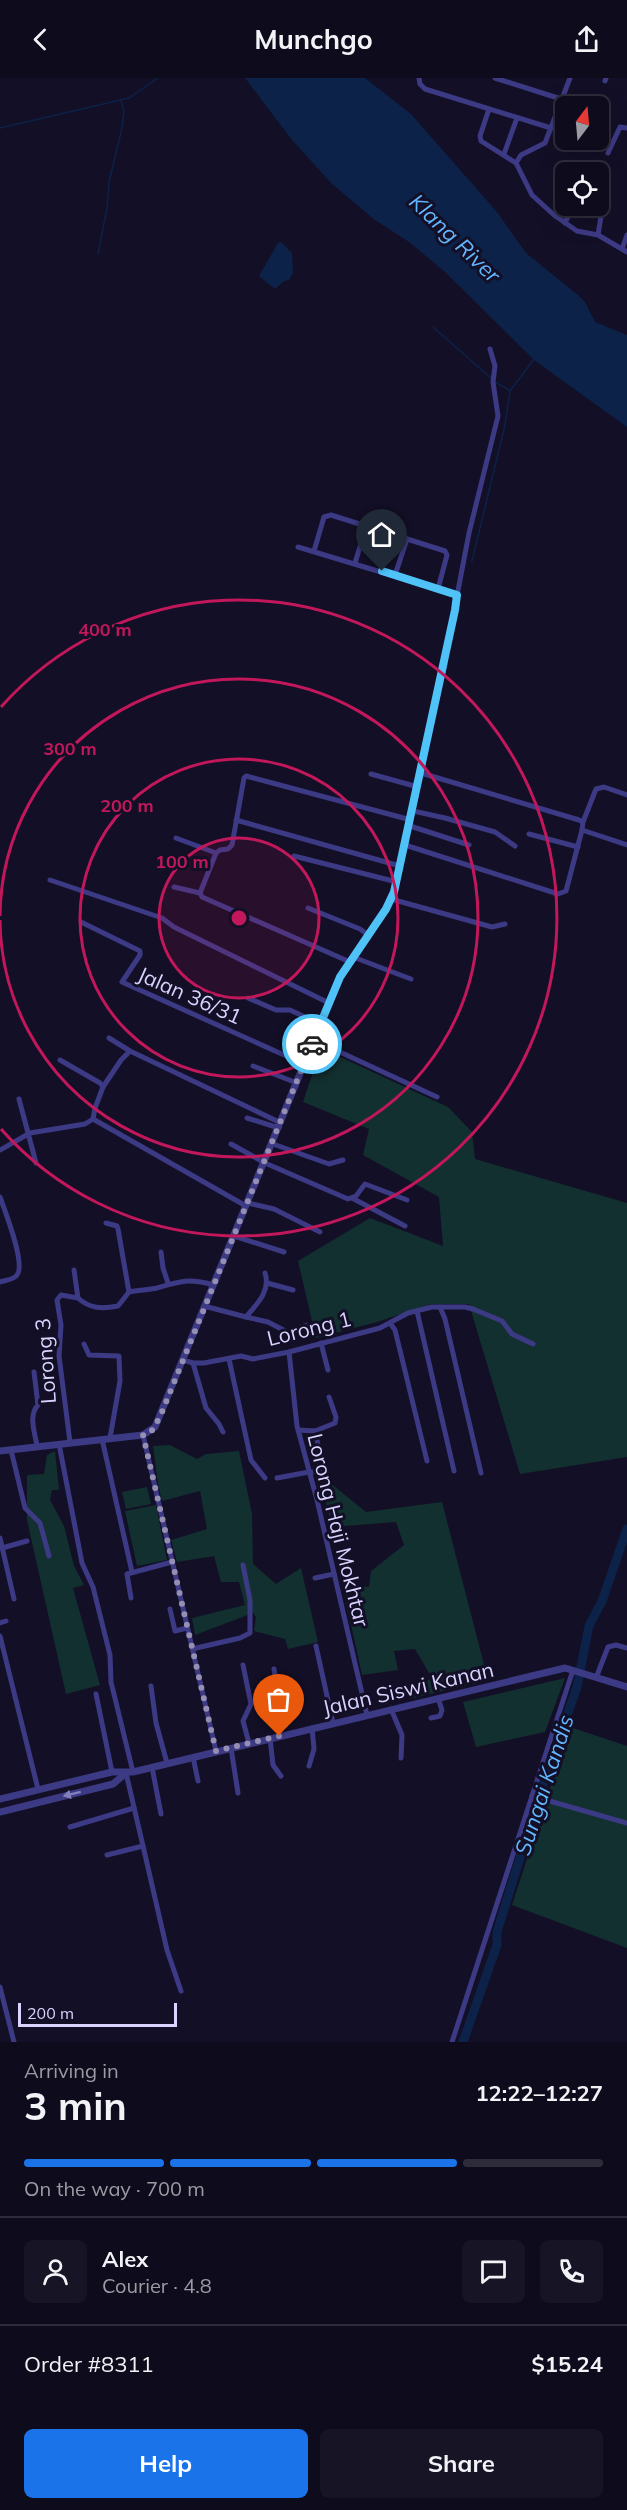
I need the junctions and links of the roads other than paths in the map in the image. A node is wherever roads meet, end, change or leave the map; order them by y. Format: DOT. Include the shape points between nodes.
graph roads {
  1 [pos="419,78"];
  2 [pos="495,78"];
  3 [pos="570,78"];
  4 [pos="562,96"];
  5 [pos="555,97"];
  6 [pos="489,109"];
  7 [pos="555,116"];
  8 [pos="517,118"];
  9 [pos="551,128"];
  10 [pos="627,128"];
  11 [pos="608,153"];
  12 [pos="504,154"];
  13 [pos="516,163"];
  14 [pos="568,216"];
  15 [pos="602,216"];
  16 [pos="565,223"];
  17 [pos="598,235"];
  18 [pos="627,235"];
  19 [pos="624,251"];
  20 [pos="490,349"];
  21 [pos="366,527"];
  22 [pos="407,539"];
  23 [pos="298,547"];
  24 [pos="314,551"];
  25 [pos="355,563"];
  26 [pos="395,575"];
  27 [pos="438,589"];
  28 [pos="457,595"];
  29 [pos="444,664"];
  30 [pos="421,773"];
  31 [pos="371,774"];
  32 [pos="418,787"];
  33 [pos="627,795"];
  34 [pos="413,811"];
  35 [pos="236,820"];
  36 [pos="584,822"];
  37 [pos="410,823"];
  38 [pos="582,830"];
  39 [pos="529,834"];
  40 [pos="176,838"];
  41 [pos="405,845"];
  42 [pos="469,845"];
  43 [pos="627,845"];
  44 [pos="515,846"];
  45 [pos="578,847"];
  46 [pos="216,853"];
  47 [pos="294,856"];
  48 [pos="400,866"];
  49 [pos="50,880"];
  50 [pos="396,882"];
  51 [pos="174,887"];
  52 [pos="200,893"];
  53 [pos="391,899"];
  54 [pos="308,908"];
  55 [pos="81,922"];
  56 [pos="505,924"];
  57 [pos="368,934"];
  58 [pos="351,960"];
  59 [pos="411,979"];
  60 [pos="248,998"];
  61 [pos="329,1003"];
  62 [pos="320,1024"];
  63 [pos="109,1038"];
  64 [pos="297,1040"];
  65 [pos="314,1040"];
  66 [pos="130,1051"];
  67 [pos="289,1058"];
  68 [pos="60,1060"];
  69 [pos="304,1064"];
  70 [pos="253,1066"];
  71 [pos="297,1083"];
  72 [pos="103,1087"];
  73 [pos="437,1097"];
  74 [pos="19,1099"];
  75 [pos="247,1118"];
  76 [pos="93,1119"];
  77 [pos="280,1126"];
  78 [pos="28,1134"];
  79 [pos="231,1144"];
  80 [pos="273,1144"];
  81 [pos="0,1150"];
  82 [pos="343,1160"];
  83 [pos="36,1163"];
  84 [pos="265,1163"];
  85 [pos="0,1197"];
  86 [pos="352,1198"];
  87 [pos="407,1200"];
  88 [pos="247,1205"];
  89 [pos="106,1223"];
  90 [pos="405,1226"];
  91 [pos="320,1232"];
  92 [pos="234,1236"];
  93 [pos="161,1252"];
  94 [pos="284,1252"];
  95 [pos="74,1270"];
  96 [pos="265,1273"];
  97 [pos="0,1282"];
  98 [pos="168,1283"];
  99 [pos="267,1283"];
  100 [pos="213,1285"];
  101 [pos="293,1290"];
  102 [pos="129,1292"];
  103 [pos="78,1298"];
  104 [pos="204,1306"];
  105 [pos="440,1307"];
  106 [pos="417,1311"];
  107 [pos="246,1317"];
  108 [pos="390,1323"];
  109 [pos="307,1325"];
  110 [pos="321,1343"];
  111 [pos="84,1344"];
  112 [pos="533,1344"];
  113 [pos="289,1352"];
  114 [pos="229,1359"];
  115 [pos="183,1360"];
  116 [pos="193,1363"];
  117 [pos="328,1370"];
  118 [pos="34,1372"];
  119 [pos="329,1397"];
  120 [pos="298,1430"];
  121 [pos="315,1431"];
  122 [pos="223,1432"];
  123 [pos="143,1435"];
  124 [pos="110,1438"];
  125 [pos="102,1439"];
  126 [pos="70,1442"];
  127 [pos="59,1444"];
  128 [pos="37,1446"];
  129 [pos="11,1450"];
  130 [pos="0,1451"];
  131 [pos="427,1461"];
  132 [pos="322,1463"];
  133 [pos="454,1471"];
  134 [pos="309,1472"];
  135 [pos="326,1472"];
  136 [pos="481,1473"];
  137 [pos="265,1478"];
  138 [pos="277,1478"];
  139 [pos="0,1538"];
  140 [pos="27,1541"];
  141 [pos="2,1548"];
  142 [pos="49,1556"];
  143 [pos="172,1562"];
  144 [pos="243,1565"];
  145 [pos="132,1572"];
  146 [pos="334,1574"];
  147 [pos="315,1578"];
  148 [pos="131,1598"];
  149 [pos="14,1599"];
  150 [pos="170,1609"];
  151 [pos="187,1628"];
  152 [pos="0,1636"];
  153 [pos="316,1646"];
  154 [pos="627,1648"];
  155 [pos="192,1649"];
  156 [pos="243,1665"];
  157 [pos="274,1669"];
  158 [pos="574,1671"];
  159 [pos="596,1678"];
  160 [pos="151,1686"];
  161 [pos="627,1688"];
  162 [pos="96,1694"];
  163 [pos="438,1698"];
  164 [pos="391,1708"];
  165 [pos="367,1714"];
  166 [pos="431,1718"];
  167 [pos="333,1723"];
  168 [pos="312,1728"];
  169 [pos="279,1736"];
  170 [pos="270,1738"];
  171 [pos="249,1743"];
  172 [pos="231,1748"];
  173 [pos="216,1751"];
  174 [pos="193,1757"];
  175 [pos="400,1758"];
  176 [pos="167,1763"];
  177 [pos="309,1766"];
  178 [pos="152,1767"];
  179 [pos="112,1772"];
  180 [pos="129,1772"];
  181 [pos="281,1776"];
  182 [pos="198,1781"];
  183 [pos="38,1789"];
  184 [pos="238,1793"];
  185 [pos="534,1797"];
  186 [pos="0,1799"];
  187 [pos="134,1808"];
  188 [pos="0,1812"];
  189 [pos="161,1814"];
  190 [pos="627,1823"];
  191 [pos="70,1827"];
  192 [pos="143,1846"];
  193 [pos="107,1855"];
  194 [pos="0,1987"];
  195 [pos="182,1991"];
  196 [pos="14,2042"];
  197 [pos="452,2042"];
  1 -- 6 [label="street" via="426,89"];
  2 -- 5 [label="street"];
  3 -- 4 [label="street"];
  6 -- 8 [label="street"];
  6 -- 12 [label="street" via="479,138"];
  7 -- 9 [label="street"];
  8 -- 9 [label="street"];
  8 -- 12 [label="street"];
  9 -- 13 [label="street" via="545,143 521,155"];
  10 -- 11 [label="street" via="620,127"];
  12 -- 13 [label="street"];
  13 -- 16 [label="street" via="532,195"];
  14 -- 16 [label="street"];
  15 -- 17 [label="street"];
  16 -- 17 [label="street" via="577,231"];
  17 -- 19 [label="street"];
  18 -- 19 [label="street"];
  20 -- 28 [label="street" via="498,416"];
  21 -- 22 [label="street"];
  21 -- 24 [label="street" via="327,515"];
  21 -- 25 [label="street"];
  22 -- 26 [label="street"];
  22 -- 27 [label="street" via="447,553"];
  23 -- 24 [label="street"];
  24 -- 25 [label="street"];
  25 -- 26 [label="street"];
  26 -- 27 [label="street"];
  27 -- 28 [label="street"];
  28 -- 29 [label="street"];
  29 -- 30 [label="street"];
  30 -- 32 [label="street"];
  30 -- 36 [label="street"];
  31 -- 32 [label="street"];
  32 -- 34 [label="street"];
  33 -- 36 [label="street" via="604,787 596,789"];
  34 -- 37 [label="street"];
  34 -- 44 [label="street" via="495,832"];
  35 -- 37 [label="street" via="246,776"];
  35 -- 46 [label="street" via="232,845"];
  35 -- 48 [label="street"];
  36 -- 38 [label="street"];
  37 -- 41 [label="street"];
  37 -- 42 [label="street"];
  38 -- 43 [label="street"];
  38 -- 45 [label="street"];
  39 -- 45 [label="street"];
  40 -- 46 [label="street"];
  41 -- 45 [label="street" via="558,894 566,891"];
  41 -- 48 [label="street"];
  46 -- 52 [label="street"];
  47 -- 50 [label="street"];
  48 -- 50 [label="street"];
  49 -- 61 [label="street" via="162,918"];
  50 -- 53 [label="street"];
  51 -- 52 [label="street"];
  52 -- 58 [label="street"];
  53 -- 56 [label="street" via="492,927"];
  53 -- 57 [label="street"];
  54 -- 57 [label="street"];
  55 -- 67 [label="street, Jalan 36/31" via="140,951 122,982"];
  57 -- 58 [label="street"];
  58 -- 59 [label="street"];
  58 -- 61 [label="street"];
  60 -- 62 [label="street"];
  61 -- 62 [label="street"];
  62 -- 65 [label="street"];
  63 -- 66 [label="street"];
  64 -- 67 [label="street"];
  65 -- 69 [label="street"];
  65 -- 73 [label="street"];
  66 -- 72 [label="street"];
  66 -- 77 [label="street"];
  67 -- 69 [label="street, Jalan 36/31"];
  68 -- 72 [label="street"];
  69 -- 71 [label="street"];
  70 -- 71 [label="street"];
  71 -- 77 [label="street"];
  72 -- 76 [label="street"];
  74 -- 78 [label="street"];
  75 -- 77 [label="street"];
  76 -- 78 [label="street" via="85,1124"];
  76 -- 88 [label="street"];
  77 -- 80 [label="street"];
  78 -- 81 [label="street"];
  78 -- 83 [label="street"];
  79 -- 84 [label="street"];
  80 -- 82 [label="street" via="329,1164"];
  80 -- 84 [label="street"];
  84 -- 86 [label="street"];
  84 -- 88 [label="street"];
  85 -- 97 [label="street" via="19,1255 19,1271 15,1277"];
  86 -- 87 [label="street" via="364,1184"];
  86 -- 90 [label="street"];
  88 -- 91 [label="street" via="274,1209"];
  88 -- 92 [label="street"];
  89 -- 102 [label="street" via="117,1226"];
  92 -- 94 [label="street"];
  92 -- 100 [label="street"];
  93 -- 98 [label="street"];
  95 -- 103 [label="street, Lorong 3"];
  96 -- 99 [label="street"];
  98 -- 100 [label="street, Lorong 3"];
  98 -- 102 [label="street, Lorong 3"];
  99 -- 101 [label="street"];
  99 -- 107 [label="street" via="263,1296"];
  100 -- 104 [label="street"];
  102 -- 103 [label="street, Lorong 3" via="118,1306 108,1308 90,1306"];
  103 -- 126 [label="street, Lorong 3" via="61,1295 57,1300 61,1325 59,1356"];
  104 -- 107 [label="street"];
  104 -- 115 [label="street"];
  105 -- 106 [label="street, Lorong 1"];
  105 -- 112 [label="street, Lorong 1" via="473,1310 502,1321 512,1334"];
  105 -- 136 [label="street"];
  106 -- 108 [label="street, Lorong 1"];
  106 -- 133 [label="street"];
  107 -- 109 [label="street" via="268,1322 293,1335"];
  108 -- 110 [label="street, Lorong 1"];
  108 -- 131 [label="street" via="395,1330"];
  110 -- 113 [label="street, Lorong 1"];
  110 -- 117 [label="street"];
  111 -- 124 [label="street" via="89,1355 119,1356 120,1381"];
  113 -- 114 [label="street, Lorong 1"];
  113 -- 120 [label="street, Lorong Haji Mokhtar"];
  114 -- 116 [label="street, Lorong 1"];
  114 -- 137 [label="street" via="250,1460"];
  115 -- 116 [label="street, Lorong 1"];
  115 -- 123 [label="street" via="160,1417 151,1432"];
  116 -- 122 [label="street" via="206,1408"];
  118 -- 128 [label="street" via="38,1405 32,1416"];
  119 -- 121 [label="street" via="335,1423"];
  120 -- 121 [label="street"];
  120 -- 134 [label="street, Lorong Haji Mokhtar"];
  121 -- 132 [label="street"];
  123 -- 124 [label="street"];
  123 -- 143 [label="street"];
  124 -- 125 [label="street"];
  125 -- 126 [label="street"];
  125 -- 145 [label="street"];
  126 -- 127 [label="street"];
  127 -- 128 [label="street"];
  127 -- 180 [label="street" via="82,1563 93,1587 110,1655 111,1682"];
  128 -- 129 [label="street"];
  129 -- 130 [label="street"];
  129 -- 142 [label="street" via="26,1508 40,1522"];
  134 -- 135 [label="street"];
  134 -- 138 [label="street"];
  134 -- 146 [label="street, Lorong Haji Mokhtar"];
  139 -- 141 [label="street"];
  140 -- 141 [label="street"];
  141 -- 149 [label="street"];
  143 -- 145 [label="street"];
  143 -- 151 [label="street"];
  144 -- 155 [label="street" via="250,1600 250,1633"];
  145 -- 148 [label="street" via="126,1577"];
  146 -- 147 [label="street"];
  146 -- 165 [label="street, Lorong Haji Mokhtar"];
  150 -- 151 [label="street" via="175,1631"];
  151 -- 155 [label="street"];
  152 -- 183 [label="street"];
  153 -- 167 [label="street"];
  154 -- 159 [label="street" via="608,1647"];
  155 -- 173 [label="street"];
  156 -- 171 [label="street" via="251,1704 243,1721"];
  157 -- 169 [label="street" via="282,1718"];
  158 -- 159 [label="street, Jalan Siswi Kanan"];
  158 -- 163 [label="street, Jalan Siswi Kanan" via="565,1668"];
  158 -- 185 [label="street"];
  159 -- 161 [label="street, Jalan Siswi Kanan"];
  160 -- 176 [label="street"];
  162 -- 179 [label="street"];
  163 -- 164 [label="street, Jalan Siswi Kanan"];
  163 -- 166 [label="street" via="440,1716"];
  164 -- 165 [label="street, Jalan Siswi Kanan"];
  164 -- 175 [label="street" via="402,1735"];
  165 -- 167 [label="street, Jalan Siswi Kanan"];
  167 -- 168 [label="street, Jalan Siswi Kanan"];
  168 -- 169 [label="street, Jalan Siswi Kanan"];
  168 -- 177 [label="street" via="314,1749"];
  169 -- 170 [label="street, Jalan Siswi Kanan"];
  170 -- 171 [label="street, Jalan Siswi Kanan"];
  170 -- 181 [label="street" via="273,1765"];
  171 -- 172 [label="street, Jalan Siswi Kanan"];
  172 -- 173 [label="street, Jalan Siswi Kanan"];
  172 -- 184 [label="street"];
  173 -- 174 [label="street, Jalan Siswi Kanan"];
  174 -- 176 [label="street, Jalan Siswi Kanan"];
  174 -- 182 [label="street"];
  176 -- 178 [label="street, Jalan Siswi Kanan"];
  178 -- 180 [label="street, Jalan Siswi Kanan"];
  178 -- 189 [label="street"];
  179 -- 180 [label="street, Jalan Siswi Kanan"];
  179 -- 183 [label="street, Jalan Siswi Kanan"];
  180 -- 187 [label="street"];
  180 -- 188 [label="street, Jalan Siswi Kanan, one-way" via="113,1784"];
  183 -- 186 [label="street, Jalan Siswi Kanan"];
  185 -- 190 [label="street"];
  185 -- 197 [label="street"];
  187 -- 191 [label="street"];
  187 -- 192 [label="street"];
  192 -- 193 [label="street"];
  192 -- 195 [label="street" via="167,1950"];
  194 -- 196 [label="street"];
}
